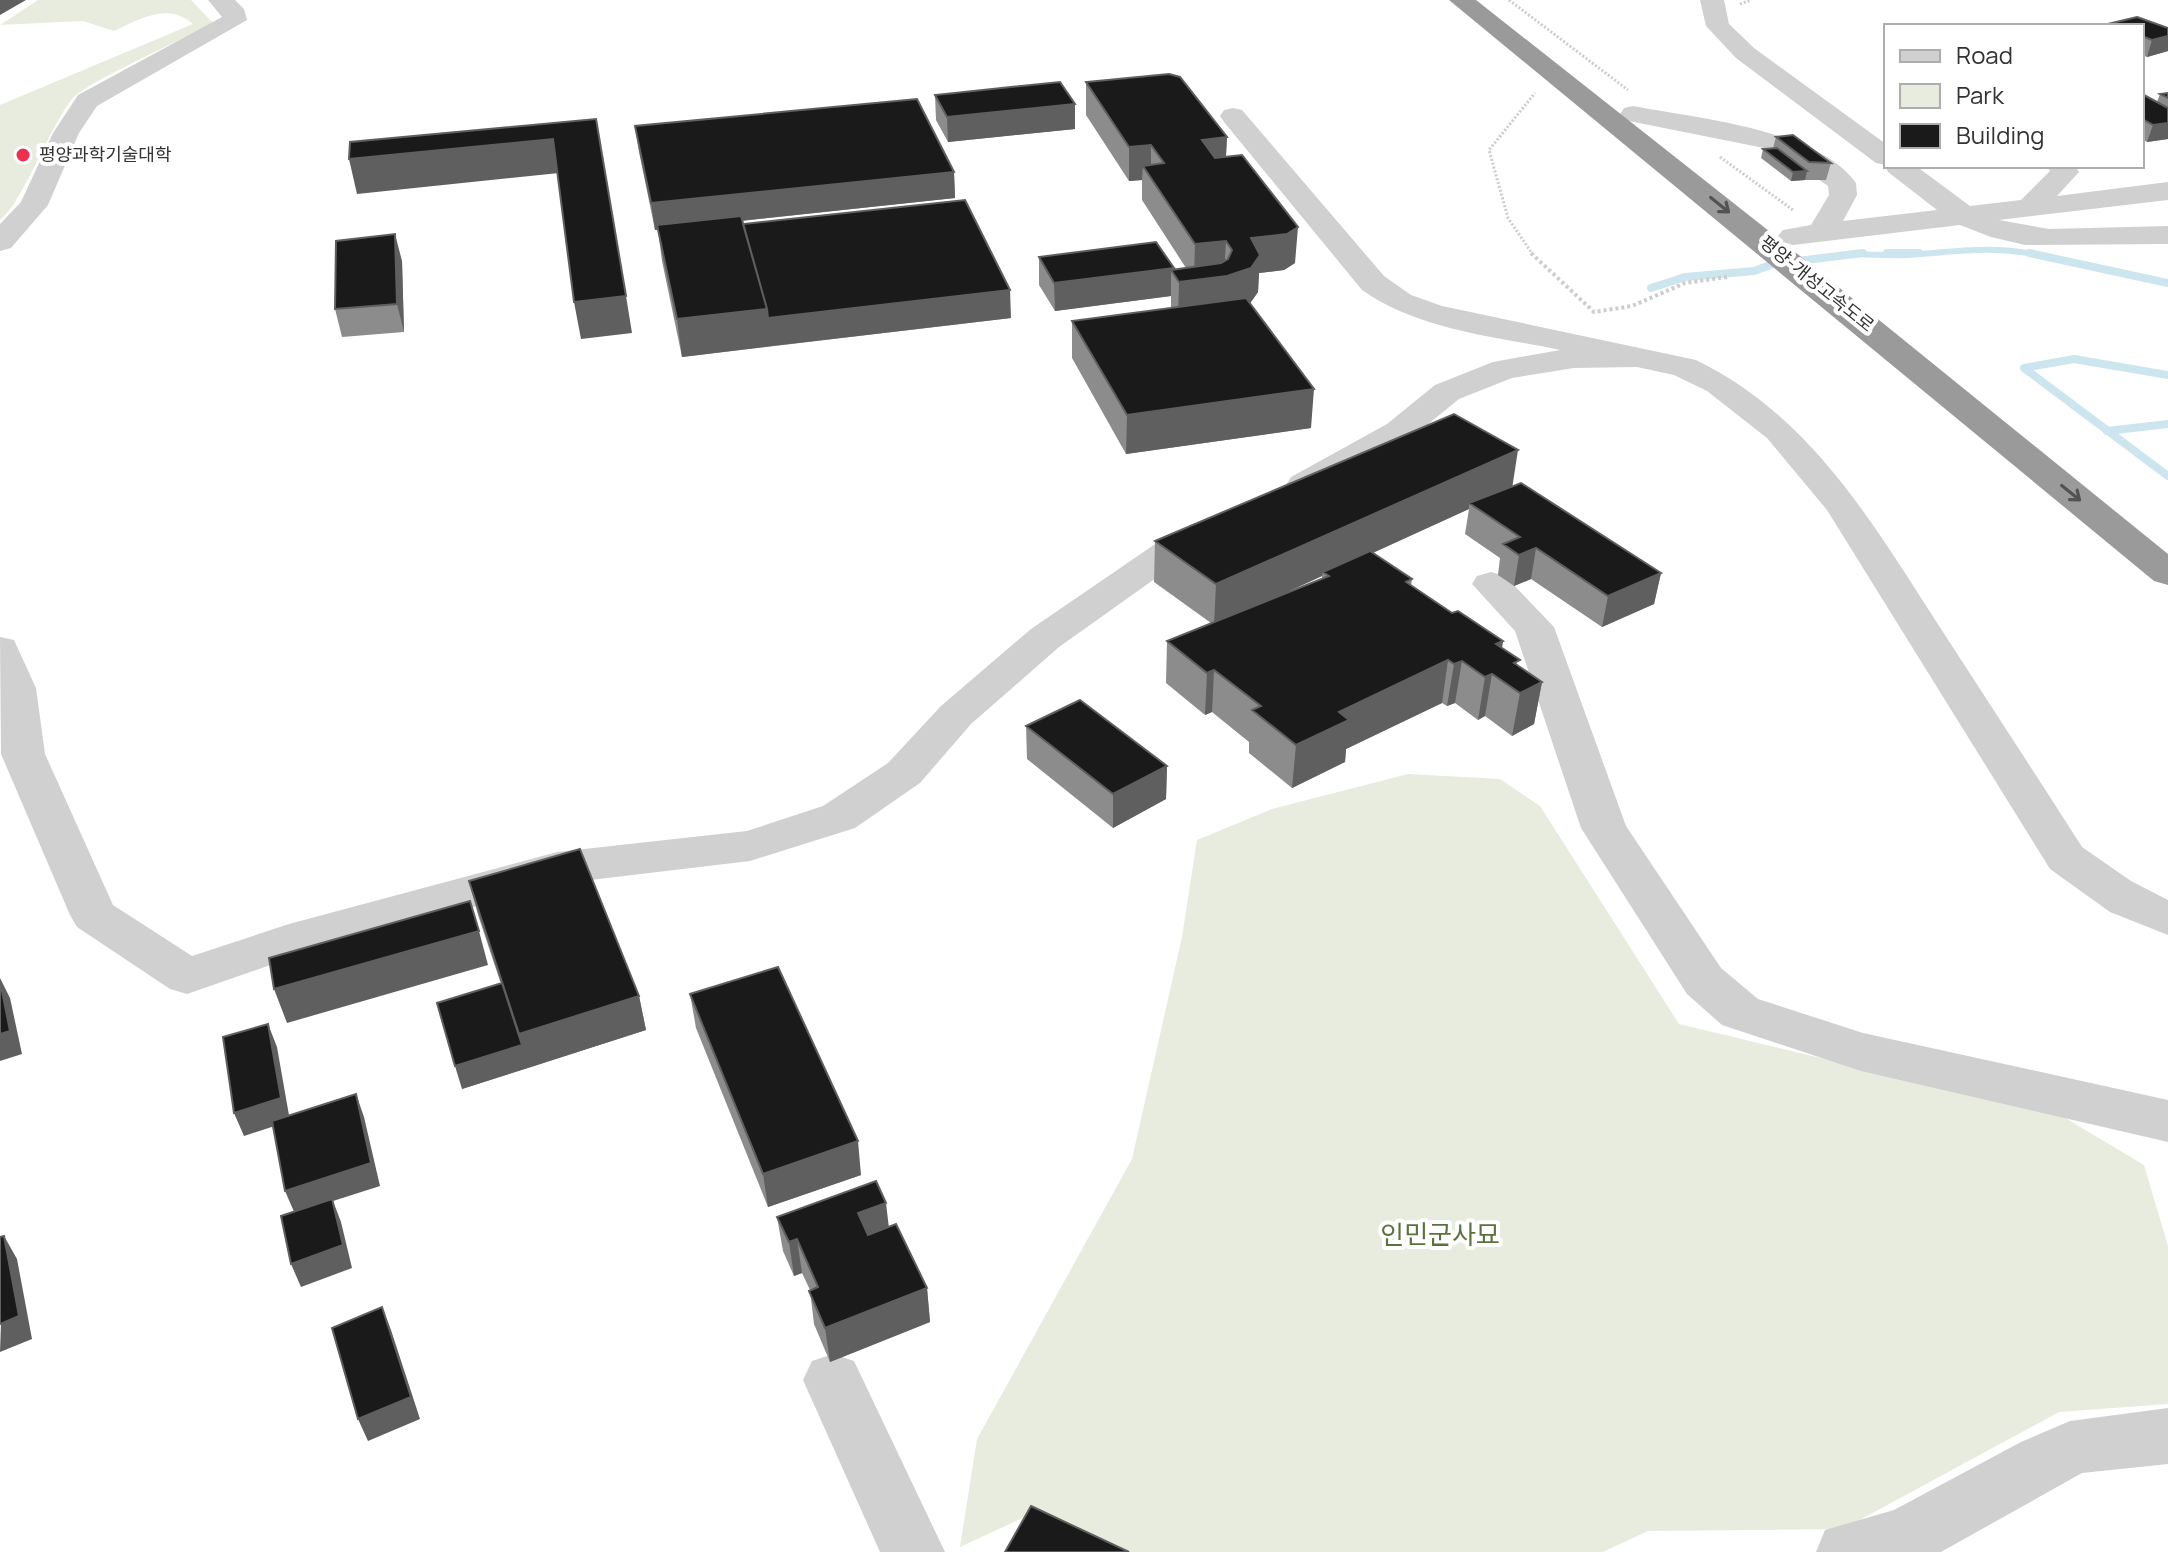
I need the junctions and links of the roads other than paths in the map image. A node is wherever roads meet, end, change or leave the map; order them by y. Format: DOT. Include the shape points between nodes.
graph roads {
  1 [pos="220,0"];
  2 [pos="1461,0"];
  3 [pos="1484,0"];
  4 [pos="1712,0"];
  5 [pos="1633,114"];
  6 [pos="1233,116"];
  7 [pos="1884,156"];
  8 [pos="1901,168"];
  9 [pos="2062,168"];
  10 [pos="2168,191"];
  11 [pos="2030,207"];
  12 [pos="1965,215"];
  13 [pos="2168,235"];
  14 [pos="0,242"];
  15 [pos="1801,248"];
  16 [pos="1644,357"];
  17 [pos="2168,542"];
  18 [pos="2168,573"];
  19 [pos="1491,584"];
  20 [pos="0,649"];
  21 [pos="2168,918"];
  22 [pos="2168,1121"];
  23 [pos="833,1380"];
  24 [pos="2168,1436"];
  25 [pos="913,1552"];
  26 [pos="1848,1552"];
  1 -- 14 [label="street" via="232,9 235,20 87,101 66,133 34,205"];
  2 -- 15 [label="highway, 평양-개성고속도로, one-way"];
  3 -- 5 [label="highway, 평양-개성고속도로"];
  4 -- 7 [label="street" via="1718,26 1745,53"];
  5 -- 15 [label="highway, 평양-개성고속도로"];
  5 -- 15 [label="street" via="1757,138 1798,152 1842,183 1843,195"];
  6 -- 16 [label="street" via="1373,283 1390,296 1434,314"];
  8 -- 12 [label="street"];
  9 -- 11 [label="street" via="2065,172"];
  10 -- 11 [label="street"];
  11 -- 12 [label="street"];
  12 -- 13 [label="street" via="2025,236"];
  12 -- 15 [label="street"];
  15 -- 17 [label="highway, 평양-개성고속도로"];
  15 -- 18 [label="highway, 평양-개성고속도로, one-way"];
  16 -- 20 [label="street" via="1574,358 1505,369 1447,392 1399,431 1174,548 1088,605 956,715 904,773 839,817 750,846 557,868 289,941 187,976 94,915 23,754 15,688"];
  16 -- 21 [label="street" via="1684,367 1719,384 1779,431 1842,505 2066,858 2104,887"];
  19 -- 22 [label="street" via="1534,627 1604,828 1704,981 1740,1012 1861,1052"];
  23 -- 25 [label="street"];
  24 -- 26 [label="street" via="2073,1448 1963,1509 1873,1549"];
}
